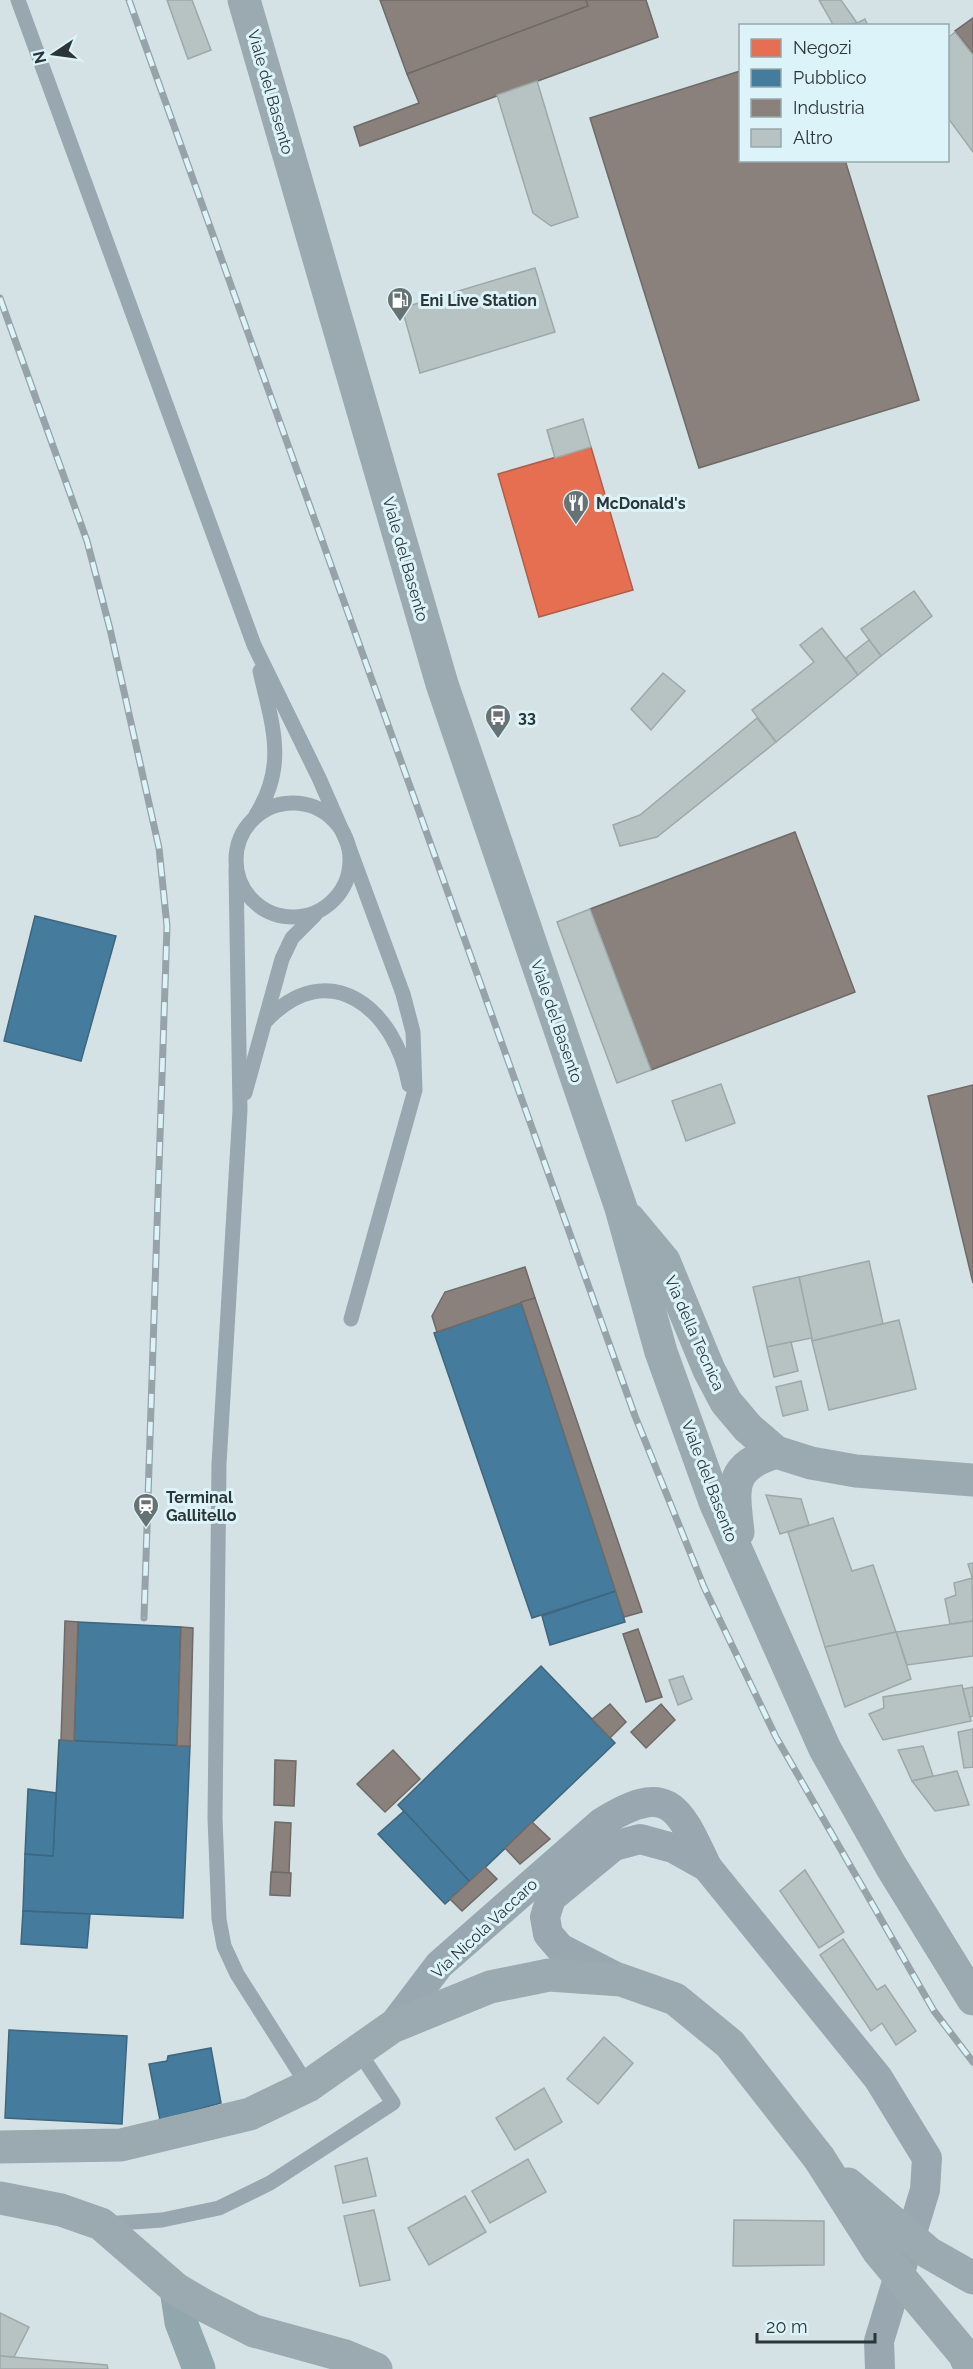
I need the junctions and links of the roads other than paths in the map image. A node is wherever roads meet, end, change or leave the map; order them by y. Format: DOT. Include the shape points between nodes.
graph roads {
  1 [pos="18,0"];
  2 [pos="244,0"];
  3 [pos="254,645"];
  4 [pos="254,818"];
  5 [pos="347,842"];
  6 [pos="236,869"];
  7 [pos="324,909"];
  8 [pos="265,1022"];
  9 [pos="240,1110"];
  10 [pos="405,1128"];
  11 [pos="621,1208"];
  12 [pos="351,1319"];
  13 [pos="776,1452"];
  14 [pos="973,1480"];
  15 [pos="742,1561"];
  16 [pos="707,1867"];
  17 [pos="621,1980"];
  18 [pos="973,1999"];
  19 [pos="392,2026"];
  20 [pos="359,2052"];
  21 [pos="308,2086"];
  22 [pos="0,2147"];
  23 [pos="819,2158"];
  24 [pos="0,2198"];
  25 [pos="101,2224"];
  26 [pos="973,2278"];
  27 [pos="176,2289"];
  28 [pos="199,2369"];
  29 [pos="376,2369"];
  30 [pos="880,2369"];
  31 [pos="971,2369"];
  1 -- 3 [label="lane"];
  2 -- 11 [label="main road, Viale del Basento" via="442,684"];
  3 -- 4 [label="lane" via="277,759 273,782"];
  3 -- 5 [label="lane"];
  4 -- 5 [label="lane" via="288,803 306,804 323,812"];
  4 -- 6 [label="lane" via="242,833 236,850"];
  5 -- 7 [label="lane" via="350,860 346,879 338,896"];
  5 -- 10 [label="lane" via="403,994 413,1032 415,1090"];
  6 -- 7 [label="lane" via="253,901 268,912 306,916"];
  6 -- 9 [label="lane"];
  7 -- 8 [label="lane" via="304,923 292,938 282,959"];
  8 -- 9 [label="lane"];
  8 -- 10 [label="lane" via="281,1005 320,992 338,993 368,1005 382,1019 405,1062 410,1109"];
  9 -- 21 [label="lane" via="219,1464 215,1818 219,1919 224,1946 237,1974"];
  10 -- 12 [label="lane"];
  11 -- 13 [label="main road, Via della Tecnica" via="664,1261 726,1402"];
  11 -- 15 [label="main road, Viale del Basento" via="661,1352 715,1502"];
  13 -- 14 [label="main road, Via della Tecnica" via="856,1471"];
  13 -- 15 [label="main road" via="753,1459 740,1473 733,1495"];
  15 -- 18 [label="main road, Viale del Basento" via="825,1749"];
  16 -- 17 [label="street" via="673,1848 640,1839 614,1845 551,1898 545,1917 548,1934 560,1948"];
  16 -- 19 [label="street, Via Nicola Vaccaro" via="688,1827 670,1805 649,1802 628,1806 601,1823 439,1965"];
  16 -- 30 [label="street" via="878,2078 927,2158 925,2190 879,2341"];
  17 -- 19 [label="main road" via="549,1975 490,1986"];
  17 -- 23 [label="main road" via="675,1999 730,2044"];
  19 -- 20 [label="main road, Via Nicola Vaccaro"];
  20 -- 21 [label="main road, Via Nicola Vaccaro"];
  20 -- 25 [label="lane" via="393,2103 270,2183 219,2208 162,2220"];
  21 -- 22 [label="main road, Via Nicola Vaccaro" via="250,2114 122,2145"];
  23 -- 26 [label="main road, bridge" via="929,2253"];
  23 -- 31 [label="main road, bridge" via="879,2252 964,2354"];
  24 -- 25 [label="main road" via="61,2210"];
  25 -- 27 [label="main road"];
  27 -- 28 [label="street" via="181,2322"];
  27 -- 29 [label="main road" via="254,2331 345,2356"];
}
